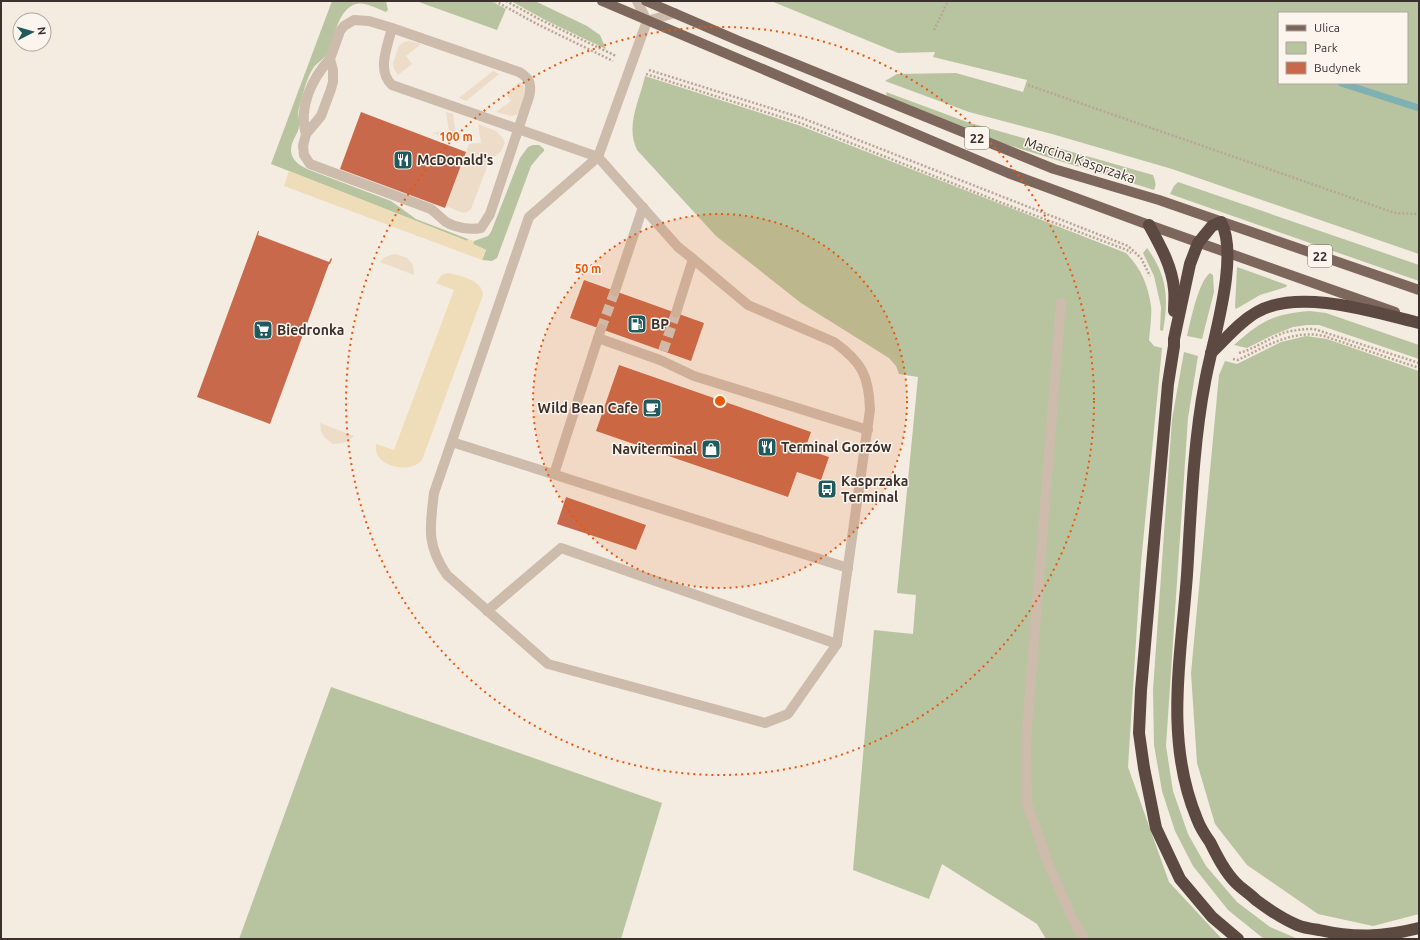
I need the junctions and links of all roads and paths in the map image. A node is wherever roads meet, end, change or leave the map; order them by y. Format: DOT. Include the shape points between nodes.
graph roads {
  1 [pos="495,1"];
  2 [pos="506,1"];
  3 [pos="602,1"];
  4 [pos="637,1"];
  5 [pos="646,1"];
  6 [pos="948,1"];
  7 [pos="675,13"];
  8 [pos="647,21"];
  9 [pos="392,28"];
  10 [pos="934,30"];
  11 [pos="330,59"];
  12 [pos="631,65"];
  13 [pos="1028,85"];
  14 [pos="518,128"];
  15 [pos="306,134"];
  16 [pos="598,157"];
  17 [pos="643,207"];
  18 [pos="1419,214"];
  19 [pos="1220,222"];
  20 [pos="1149,225"];
  21 [pos="1198,242"];
  22 [pos="1227,253"];
  23 [pos="1131,254"];
  24 [pos="693,259"];
  25 [pos="1151,277"];
  26 [pos="1419,290"];
  27 [pos="615,291"];
  28 [pos="1061,303"];
  29 [pos="676,313"];
  30 [pos="1419,322"];
  31 [pos="1174,339"];
  32 [pos="1214,351"];
  33 [pos="1419,362"];
  34 [pos="1419,368"];
  35 [pos="868,430"];
  36 [pos="452,442"];
  37 [pos="554,474"];
  38 [pos="848,568"];
  39 [pos="487,611"];
  40 [pos="837,644"];
  41 [pos="1419,928"];
  42 [pos="1084,939"];
  43 [pos="1238,939"];
  1 -- 12 [label="path" via="537,24"];
  2 -- 12 [label="path"];
  3 -- 8 [label="main road, 22"];
  4 -- 8 [label="lane"];
  5 -- 7 [label="main road, 22"];
  6 -- 10 [label="path"];
  7 -- 8 [label="lane"];
  7 -- 19 [label="main road, Marcina Kasprzaka / 22" via="1054,169 1159,200"];
  8 -- 12 [label="lane"];
  8 -- 20 [label="main road, 22" via="1008,173"];
  9 -- 11 [label="lane" via="354,20 340,31"];
  9 -- 14 [label="lane" via="384,58 384,73 392,85"];
  9 -- 14 [label="lane" via="525,75 530,81 531,88"];
  11 -- 15 [label="lane" via="322,68 307,96 304,116"];
  11 -- 15 [label="lane" via="333,70 331,89 321,116"];
  12 -- 16 [label="lane"];
  12 -- 23 [label="path" via="800,123 1127,250"];
  12 -- 25 [label="path" via="802,118 1128,246 1141,258"];
  13 -- 18 [label="path" via="1395,213"];
  14 -- 15 [label="lane" via="490,214 481,228 473,230 447,223 431,209 310,164 304,155"];
  14 -- 16 [label="lane"];
  16 -- 17 [label="lane"];
  16 -- 36 [label="lane" via="529,217"];
  17 -- 24 [label="lane" via="678,248"];
  17 -- 27 [label="lane"];
  19 -- 21 [label="highway" via="1212,226"];
  19 -- 22 [label="highway" via="1225,230"];
  19 -- 26 [label="main road, Marcina Kasprzaka / 22"];
  20 -- 21 [label="main road, 22"];
  20 -- 31 [label="highway" via="1169,265 1174,289"];
  21 -- 22 [label="main road, 22"];
  21 -- 31 [label="highway" via="1190,264"];
  22 -- 30 [label="main road, 22"];
  22 -- 32 [label="highway" via="1224,294"];
  24 -- 29 [label="lane"];
  24 -- 35 [label="lane" via="748,305 834,342 846,351 857,362 869,389"];
  28 -- 42 [label="lane" via="1026,742 1027,797 1048,864"];
  30 -- 32 [label="highway" via="1343,305 1298,301 1258,312 1242,322"];
  31 -- 43 [label="highway" via="1167,392 1139,733 1156,828 1180,880 1212,917"];
  32 -- 33 [label="path" via="1238,353 1282,334 1314,329"];
  32 -- 34 [label="path" via="1238,360 1285,338 1312,334"];
  32 -- 41 [label="highway" via="1205,381 1197,439 1176,701 1179,758 1197,820 1235,882 1264,906 1299,926 1341,935 1380,936"];
  35 -- 37 [label="lane" via="694,376 662,356 599,334"];
  35 -- 38 [label="lane"];
  36 -- 37 [label="lane"];
  36 -- 39 [label="lane" via="434,493 431,539 434,552 447,574"];
  37 -- 38 [label="lane"];
  38 -- 40 [label="lane"];
  39 -- 40 [label="lane" via="561,548"];
  39 -- 40 [label="lane" via="548,664 765,722 788,714"];
}
